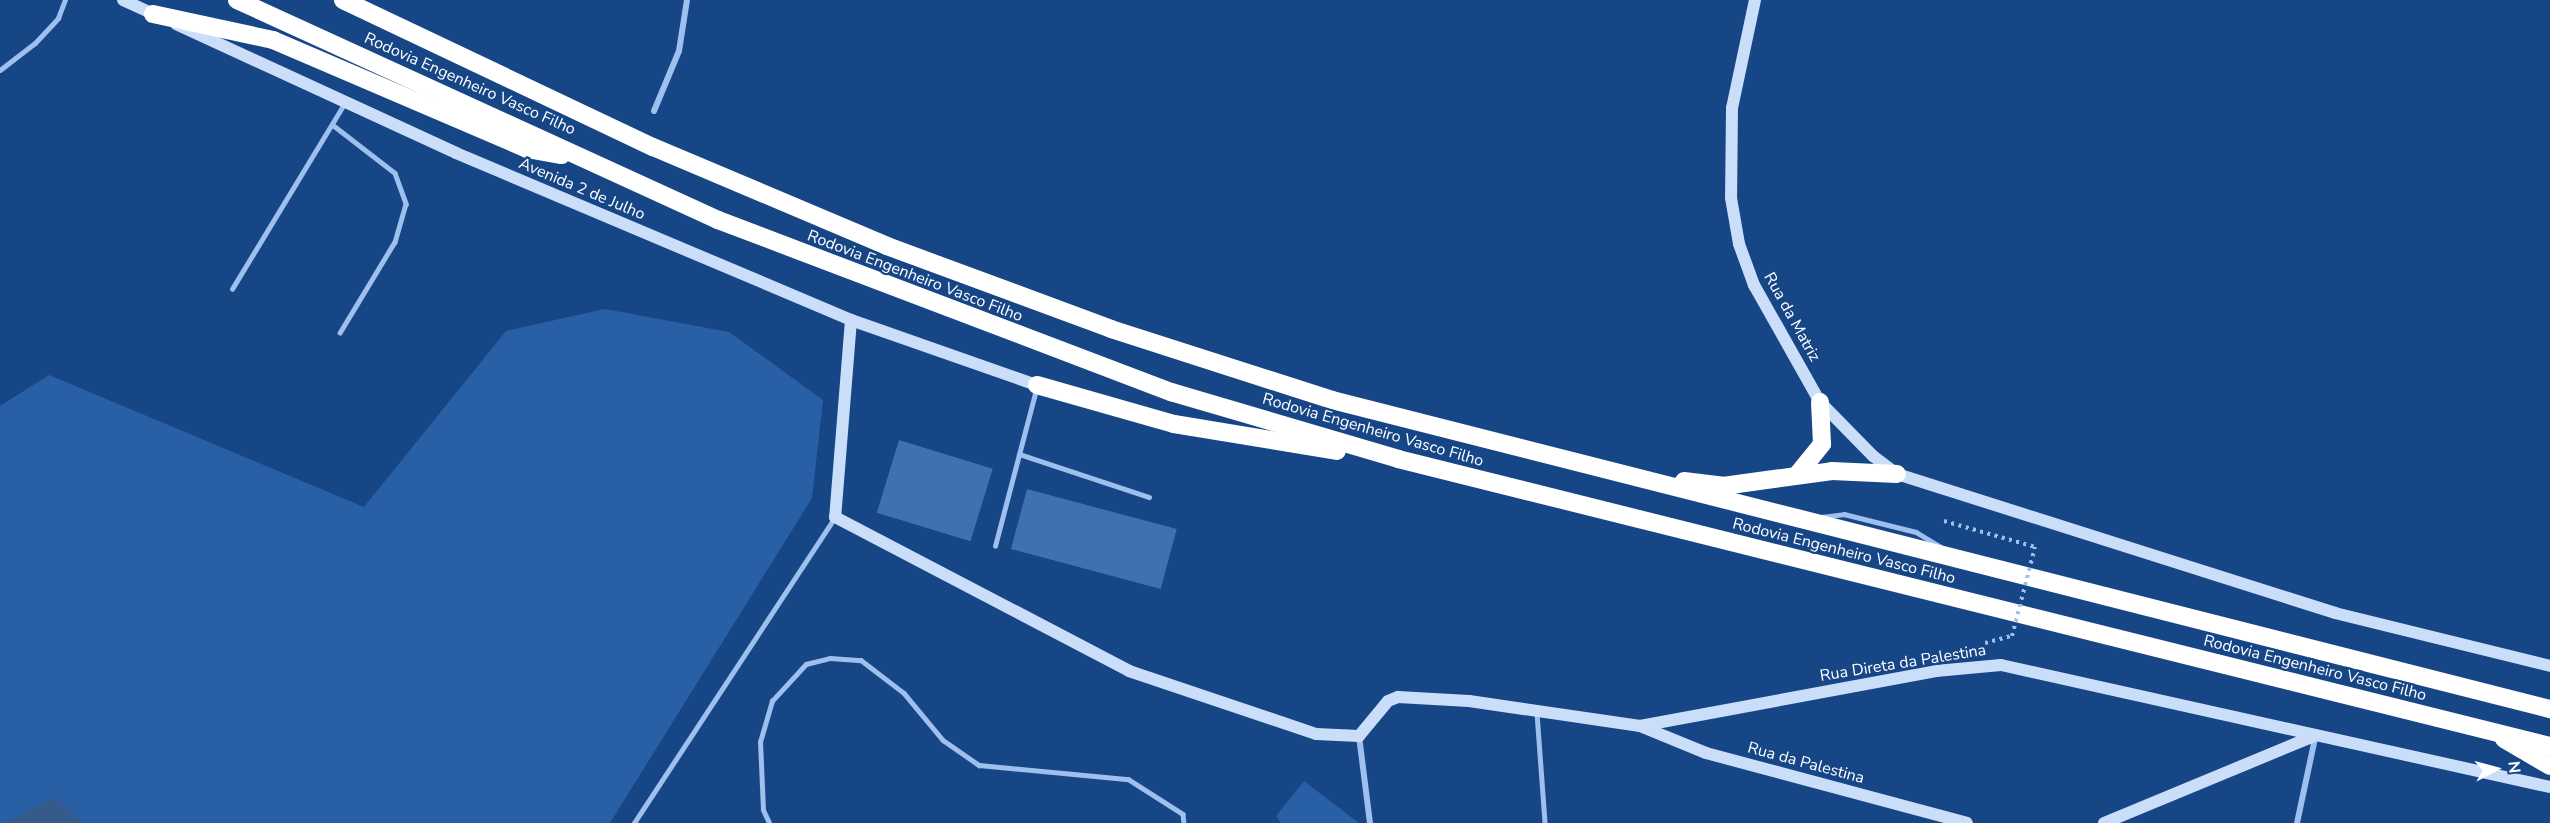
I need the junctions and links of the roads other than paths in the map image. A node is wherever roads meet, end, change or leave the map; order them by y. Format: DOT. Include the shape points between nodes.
graph roads {
  1 [pos="65,0"];
  2 [pos="123,0"];
  3 [pos="237,0"];
  4 [pos="343,0"];
  5 [pos="687,0"];
  6 [pos="1755,0"];
  7 [pos="153,14"];
  8 [pos="0,70"];
  9 [pos="344,104"];
  10 [pos="654,111"];
  11 [pos="333,125"];
  12 [pos="588,159"];
  13 [pos="232,289"];
  14 [pos="851,320"];
  15 [pos="340,333"];
  16 [pos="1037,385"];
  17 [pos="1820,402"];
  18 [pos="1511,449"];
  19 [pos="1019,454"];
  20 [pos="1398,459"];
  21 [pos="1897,474"];
  22 [pos="1797,475"];
  23 [pos="1149,497"];
  24 [pos="835,517"];
  25 [pos="995,546"];
  26 [pos="2550,666"];
  27 [pos="2550,709"];
  28 [pos="1537,711"];
  29 [pos="1640,726"];
  30 [pos="2492,731"];
  31 [pos="1359,736"];
  32 [pos="2314,737"];
  33 [pos="2550,746"];
  34 [pos="2550,766"];
  35 [pos="2550,787"];
  36 [pos="634,823"];
  37 [pos="769,823"];
  38 [pos="1184,823"];
  39 [pos="1370,823"];
  40 [pos="1545,823"];
  41 [pos="1967,823"];
  42 [pos="2104,823"];
  43 [pos="2297,823"];
  1 -- 8 [label="lane" via="58,18 35,43"];
  2 -- 7 [label="main road, Avenida 2 de Julho"];
  3 -- 12 [label="highway, Rodovia Engenheiro Vasco Filho"];
  4 -- 18 [label="highway, Rodovia Engenheiro Vasco Filho" via="653,147 887,246 1166,346 1332,400"];
  5 -- 10 [label="street" via="679,51"];
  6 -- 17 [label="main road, Rua da Matriz" via="1732,108 1731,198 1754,285"];
  7 -- 9 [label="main road, Avenida 2 de Julho"];
  7 -- 12 [label="highway" via="273,40 526,148"];
  9 -- 11 [label="lane"];
  9 -- 14 [label="main road, Avenida 2 de Julho"];
  11 -- 13 [label="lane"];
  11 -- 15 [label="lane" via="394,173 406,204 395,242"];
  12 -- 20 [label="highway, Rodovia Engenheiro Vasco Filho" via="718,220 942,309 1171,392"];
  14 -- 16 [label="main road, Avenida 2 de Julho"];
  14 -- 24 [label="main road"];
  16 -- 19 [label="lane"];
  16 -- 20 [label="highway" via="1124,412 1218,432"];
  17 -- 21 [label="main road, Rua da Matriz"];
  17 -- 22 [label="highway" via="1822,444"];
  18 -- 22 [label="highway" via="1555,450 1700,484 1747,485"];
  18 -- 27 [label="highway, Rodovia Engenheiro Vasco Filho"];
  19 -- 23 [label="lane"];
  19 -- 25 [label="lane"];
  20 -- 30 [label="highway, Rodovia Engenheiro Vasco Filho"];
  21 -- 22 [label="highway"];
  21 -- 26 [label="main road" via="2335,613"];
  24 -- 31 [label="main road" via="1129,671 1316,734"];
  24 -- 36 [label="lane"];
  28 -- 29 [label="main road, Rua Direta da Palestina"];
  28 -- 31 [label="main road, Rua Direta da Palestina" via="1398,697 1388,701"];
  28 -- 40 [label="lane"];
  29 -- 32 [label="main road, Rua Direta da Palestina" via="1936,671 2001,664"];
  29 -- 41 [label="main road, Rua da Palestina" via="1706,753"];
  30 -- 33 [label="highway, Rodovia Engenheiro Vasco Filho"];
  30 -- 34 [label="highway"];
  31 -- 39 [label="street"];
  32 -- 35 [label="main road, Rua Direta da Palestina"];
  32 -- 42 [label="main road"];
  32 -- 43 [label="street"];
  37 -- 38 [label="lane" via="763,810 760,742 772,701 806,664 830,658 861,660 904,693 943,740 979,765 1128,779 1183,814"];
}
